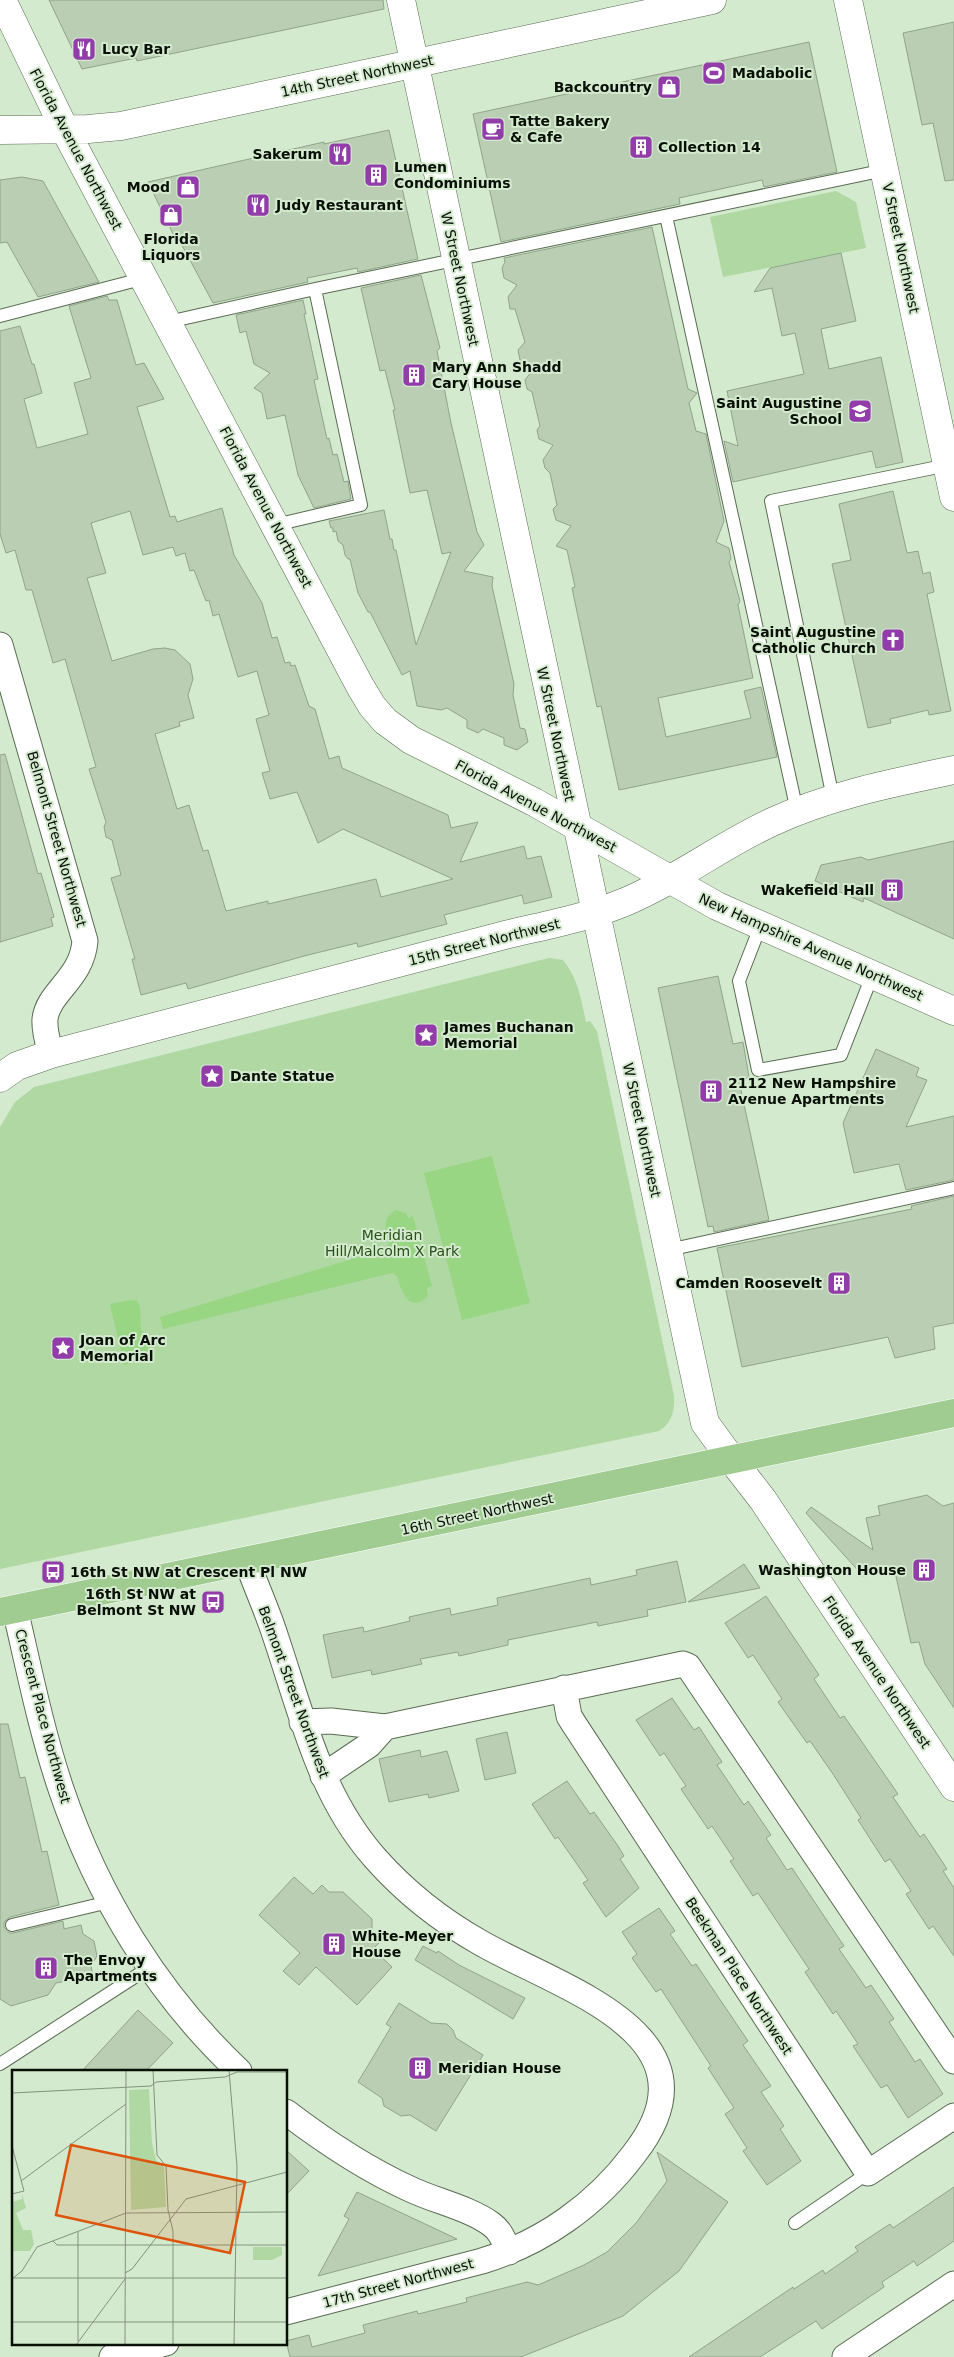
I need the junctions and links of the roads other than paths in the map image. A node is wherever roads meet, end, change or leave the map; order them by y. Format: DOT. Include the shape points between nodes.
graph roads {
  1 [pos="2,0"];
  2 [pos="401,0"];
  3 [pos="712,0"];
  4 [pos="848,0"];
  5 [pos="414,63"];
  6 [pos="0,130"];
  7 [pos="65,130"];
  8 [pos="884,170"];
  9 [pos="666,216"];
  10 [pos="455,260"];
  11 [pos="145,278"];
  12 [pos="315,289"];
  13 [pos="0,316"];
  14 [pos="168,322"];
  15 [pos="948,465"];
  16 [pos="954,497"];
  17 [pos="276,525"];
  18 [pos="0,644"];
  19 [pos="954,770"];
  20 [pos="833,798"];
  21 [pos="797,811"];
  22 [pos="576,827"];
  23 [pos="669,879"];
  24 [pos="596,912"];
  25 [pos="760,927"];
  26 [pos="872,976"];
  27 [pos="954,1011"];
  28 [pos="51,1054"];
  29 [pos="0,1078"];
  30 [pos="954,1188"];
  31 [pos="668,1250"];
  32 [pos="954,1413"];
  33 [pos="732,1460"];
  34 [pos="248,1561"];
  35 [pos="8,1611"];
  36 [pos="564,1688"];
  37 [pos="302,1722"];
  38 [pos="385,1727"];
  39 [pos="323,1776"];
  40 [pos="954,1787"];
  41 [pos="109,1902"];
  42 [pos="12,1926"];
  43 [pos="150,1967"];
  44 [pos="954,2060"];
  45 [pos="0,2064"];
  46 [pos="238,2070"];
  47 [pos="288,2113"];
  48 [pos="954,2116"];
  49 [pos="868,2173"];
  50 [pos="795,2223"];
  51 [pos="509,2252"];
  52 [pos="954,2284"];
  53 [pos="288,2311"];
  54 [pos="162,2344"];
  55 [pos="860,2353"];
  56 [pos="112,2357"];
  1 -- 7 [label="street, Florida Avenue Northwest"];
  2 -- 5 [label="street, W Street Northwest"];
  3 -- 5 [label="street, 14th Street Northwest"];
  4 -- 8 [label="street, V Street Northwest"];
  5 -- 7 [label="street, 14th Street Northwest" via="121,126"];
  5 -- 10 [label="street, W Street Northwest"];
  6 -- 7 [label="street, 14th Street Northwest"];
  7 -- 11 [label="street, Florida Avenue Northwest"];
  8 -- 9 [label="lane"];
  8 -- 15 [label="street, V Street Northwest"];
  9 -- 10 [label="lane"];
  9 -- 21 [label="lane"];
  10 -- 12 [label="lane"];
  10 -- 22 [label="street, W Street Northwest"];
  11 -- 13 [label="lane"];
  11 -- 14 [label="street, Florida Avenue Northwest"];
  12 -- 14 [label="lane"];
  12 -- 17 [label="lane" via="361,505"];
  14 -- 17 [label="street, Florida Avenue Northwest"];
  15 -- 16 [label="street, V Street Northwest"];
  15 -- 20 [label="lane" via="771,501"];
  17 -- 22 [label="street, Florida Avenue Northwest" via="366,697 385,721 411,740 534,802"];
  18 -- 28 [label="street, Belmont Street Northwest" via="85,941 82,961 48,1008 45,1020"];
  19 -- 20 [label="street, 15th Street Northwest"];
  20 -- 21 [label="street, 15th Street Northwest"];
  21 -- 23 [label="street, 15th Street Northwest"];
  22 -- 23 [label="street, Florida Avenue Northwest"];
  22 -- 24 [label="street, W Street Northwest"];
  23 -- 24 [label="street, 15th Street Northwest" via="627,901"];
  23 -- 25 [label="street, New Hampshire Avenue Northwest"];
  24 -- 28 [label="street, 15th Street Northwest"];
  24 -- 31 [label="street, W Street Northwest"];
  25 -- 26 [label="street, New Hampshire Avenue Northwest"];
  25 -- 26 [label="lane" via="739,981 758,1070 841,1055"];
  26 -- 27 [label="street, New Hampshire Avenue Northwest"];
  28 -- 29 [label="street, 15th Street Northwest" via="17,1066"];
  30 -- 31 [label="lane"];
  31 -- 33 [label="street, W Street Northwest" via="705,1422"];
  32 -- 33 [label="main road, 16th Street Northwest"];
  33 -- 34 [label="main road, 16th Street Northwest"];
  33 -- 40 [label="street, Florida Avenue Northwest" via="763,1500"];
  34 -- 35 [label="main road, 16th Street Northwest"];
  34 -- 37 [label="street, Belmont Street Northwest"];
  35 -- 41 [label="street, Crescent Place Northwest" via="58,1780 78,1836"];
  36 -- 38 [label="street"];
  36 -- 44 [label="street" via="683,1664 688,1666"];
  36 -- 49 [label="street, Beekman Place Northwest" via="569,1716 574,1724"];
  37 -- 38 [label="street" via="331,1721"];
  37 -- 39 [label="street, Belmont Street Northwest"];
  38 -- 39 [label="street" via="369,1745"];
  39 -- 51 [label="street, Belmont Street Northwest" via="348,1823 394,1878 461,1931 611,2013 650,2048 659,2068 662,2092 656,2120 628,2163 602,2190 564,2221 539,2238"];
  41 -- 42 [label="lane"];
  41 -- 43 [label="street, Crescent Place Northwest"];
  43 -- 45 [label="lane"];
  43 -- 46 [label="street, Crescent Place Northwest" via="194,2023"];
  47 -- 51 [label="street" via="409,2189 482,2218 499,2231"];
  48 -- 49 [label="street"];
  49 -- 50 [label="lane"];
  51 -- 53 [label="street, 17th Street Northwest"];
  52 -- 55 [label="street"];
  54 -- 56 [label="street"];
}
